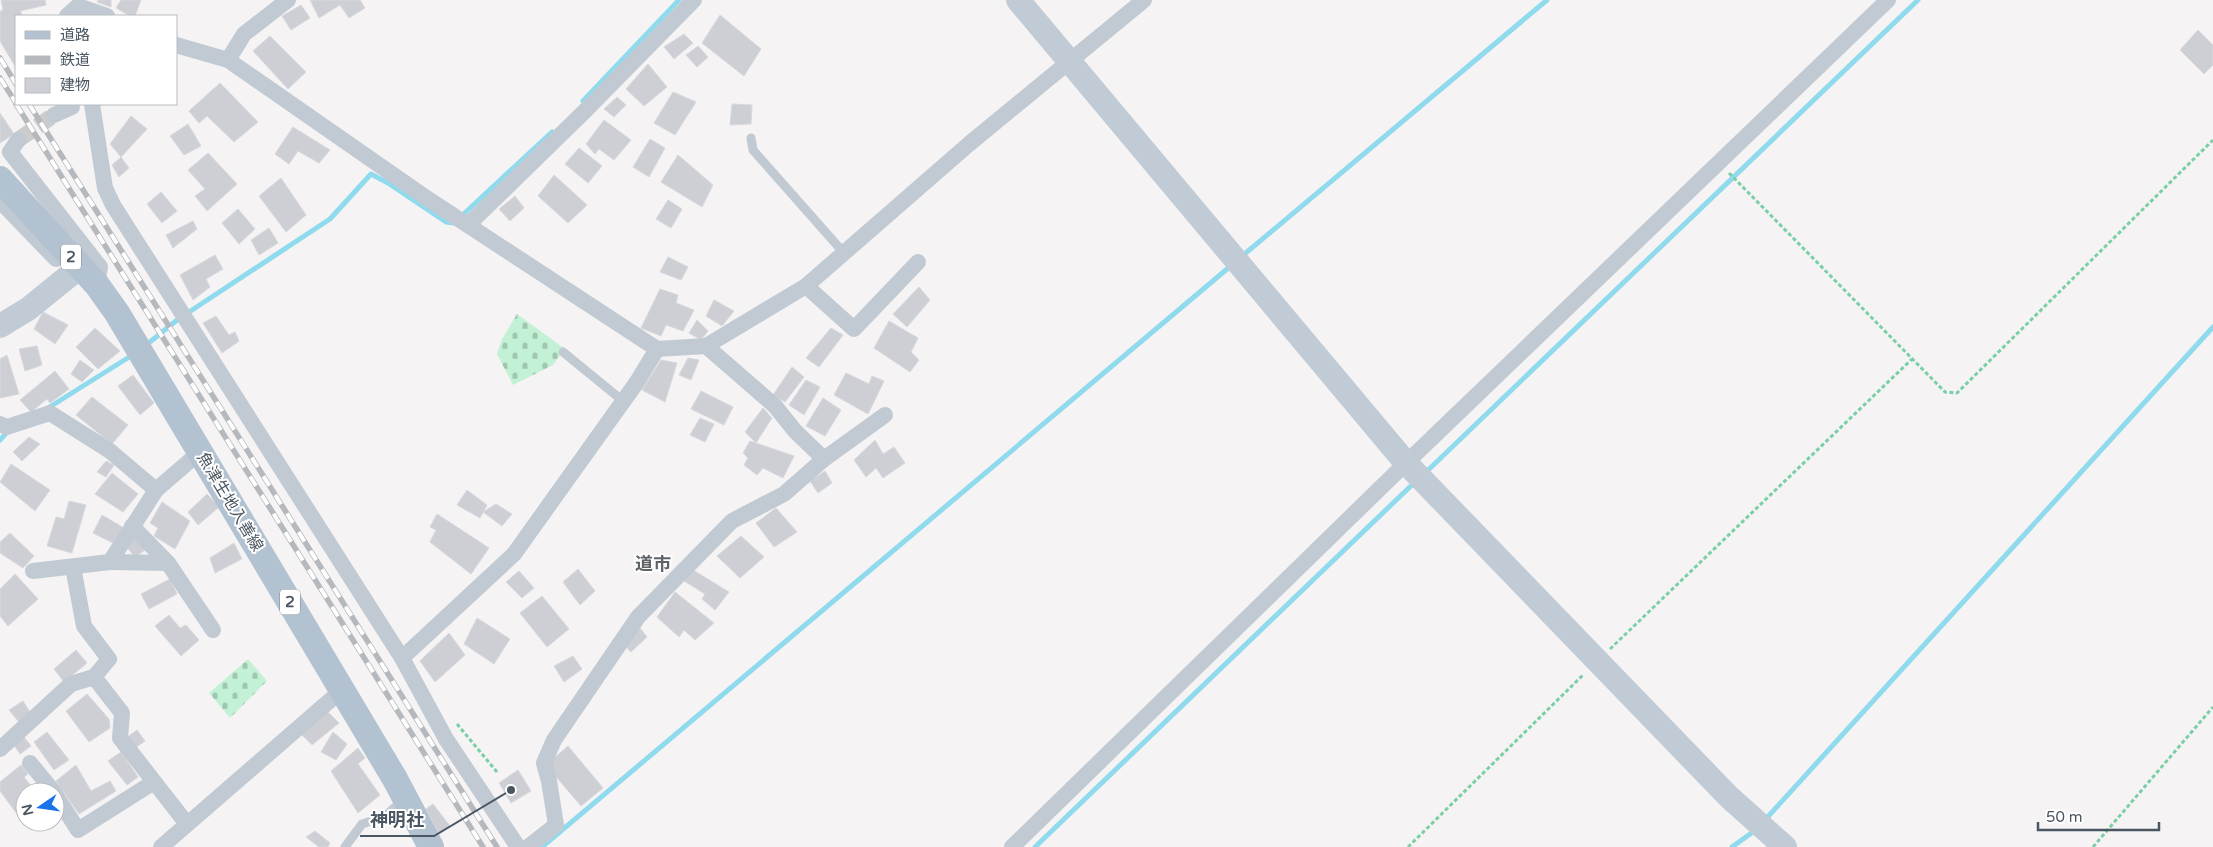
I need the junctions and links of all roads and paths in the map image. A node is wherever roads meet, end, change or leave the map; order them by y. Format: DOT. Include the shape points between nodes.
graph roads {
  1 [pos="288,0"];
  2 [pos="694,0"];
  3 [pos="1018,0"];
  4 [pos="1144,0"];
  5 [pos="1888,0"];
  6 [pos="75,10"];
  7 [pos="102,15"];
  8 [pos="178,46"];
  9 [pos="228,60"];
  10 [pos="1070,62"];
  11 [pos="72,105"];
  12 [pos="92,105"];
  13 [pos="54,116"];
  14 [pos="751,138"];
  15 [pos="18,140"];
  16 [pos="2213,140"];
  17 [pos="1720,163"];
  18 [pos="0,179"];
  19 [pos="0,202"];
  20 [pos="469,224"];
  21 [pos="844,253"];
  22 [pos="918,262"];
  23 [pos="83,275"];
  24 [pos="806,286"];
  25 [pos="0,326"];
  26 [pos="706,346"];
  27 [pos="657,350"];
  28 [pos="563,352"];
  29 [pos="1912,359"];
  30 [pos="624,401"];
  31 [pos="885,415"];
  32 [pos="0,424"];
  33 [pos="200,452"];
  34 [pos="824,459"];
  35 [pos="1406,463"];
  36 [pos="156,490"];
  37 [pos="132,526"];
  38 [pos="110,562"];
  39 [pos="168,563"];
  40 [pos="73,566"];
  41 [pos="33,571"];
  42 [pos="214,630"];
  43 [pos="402,658"];
  44 [pos="1598,660"];
  45 [pos="94,677"];
  46 [pos="342,690"];
  47 [pos="2213,707"];
  48 [pos="1,747"];
  49 [pos="30,763"];
  50 [pos="45,782"];
  51 [pos="154,782"];
  52 [pos="405,798"];
  53 [pos="65,810"];
  54 [pos="187,824"];
  55 [pos="161,847"];
  56 [pos="345,847"];
  57 [pos="431,847"];
  58 [pos="518,847"];
  59 [pos="528,847"];
  60 [pos="1012,847"];
  61 [pos="1408,847"];
  62 [pos="1784,847"];
  63 [pos="2092,847"];
  1 -- 9 [label="street" via="244,34"];
  2 -- 20 [label="street"];
  3 -- 10 [label="street"];
  4 -- 10 [label="street"];
  5 -- 17 [label="street"];
  6 -- 7 [label="street"];
  8 -- 9 [label="street"];
  9 -- 20 [label="street"];
  10 -- 21 [label="street" via="968,144"];
  10 -- 35 [label="street"];
  11 -- 13 [label="street"];
  12 -- 43 [label="street" via="105,188 113,205"];
  14 -- 21 [label="lane" via="753,150"];
  15 -- 23 [label="street" via="10,152 100,268"];
  16 -- 29 [label="path" via="1956,393 1945,392"];
  17 -- 29 [label="path"];
  17 -- 35 [label="street"];
  18 -- 23 [label="main road, 魚津生地入善線 / 2"];
  19 -- 23 [label="street"];
  20 -- 27 [label="street"];
  21 -- 24 [label="street"];
  22 -- 24 [label="street" via="854,329"];
  23 -- 25 [label="street"];
  23 -- 33 [label="main road, 魚津生地入善線 / 2" via="139,350"];
  24 -- 26 [label="street"];
  26 -- 27 [label="street"];
  26 -- 34 [label="street" via="776,406 795,432"];
  27 -- 30 [label="street"];
  28 -- 30 [label="lane"];
  29 -- 44 [label="path"];
  30 -- 43 [label="street" via="514,554"];
  31 -- 34 [label="street"];
  32 -- 36 [label="street" via="7,427 50,413 110,451"];
  33 -- 36 [label="street"];
  33 -- 46 [label="main road, 魚津生地入善線 / 2"];
  34 -- 59 [label="street" via="784,494 732,522 638,617 554,740 544,763 556,825"];
  35 -- 44 [label="street"];
  35 -- 60 [label="street"];
  36 -- 37 [label="street"];
  37 -- 38 [label="street"];
  37 -- 39 [label="street"];
  38 -- 39 [label="street"];
  38 -- 40 [label="street"];
  39 -- 42 [label="street"];
  40 -- 41 [label="street"];
  40 -- 45 [label="street" via="84,626 109,659"];
  43 -- 58 [label="street" via="446,739"];
  44 -- 61 [label="path"];
  44 -- 62 [label="street" via="1729,796"];
  45 -- 48 [label="street" via="71,684"];
  45 -- 51 [label="street" via="122,713 120,738"];
  46 -- 52 [label="main road, 魚津生地入善線 / 2"];
  46 -- 54 [label="street"];
  47 -- 63 [label="path"];
  49 -- 50 [label="street"];
  51 -- 53 [label="street" via="78,830"];
  51 -- 54 [label="street"];
  52 -- 56 [label="lane" via="384,817 362,824"];
  52 -- 57 [label="main road, 魚津生地入善線 / 2"];
  54 -- 55 [label="street"];
}
